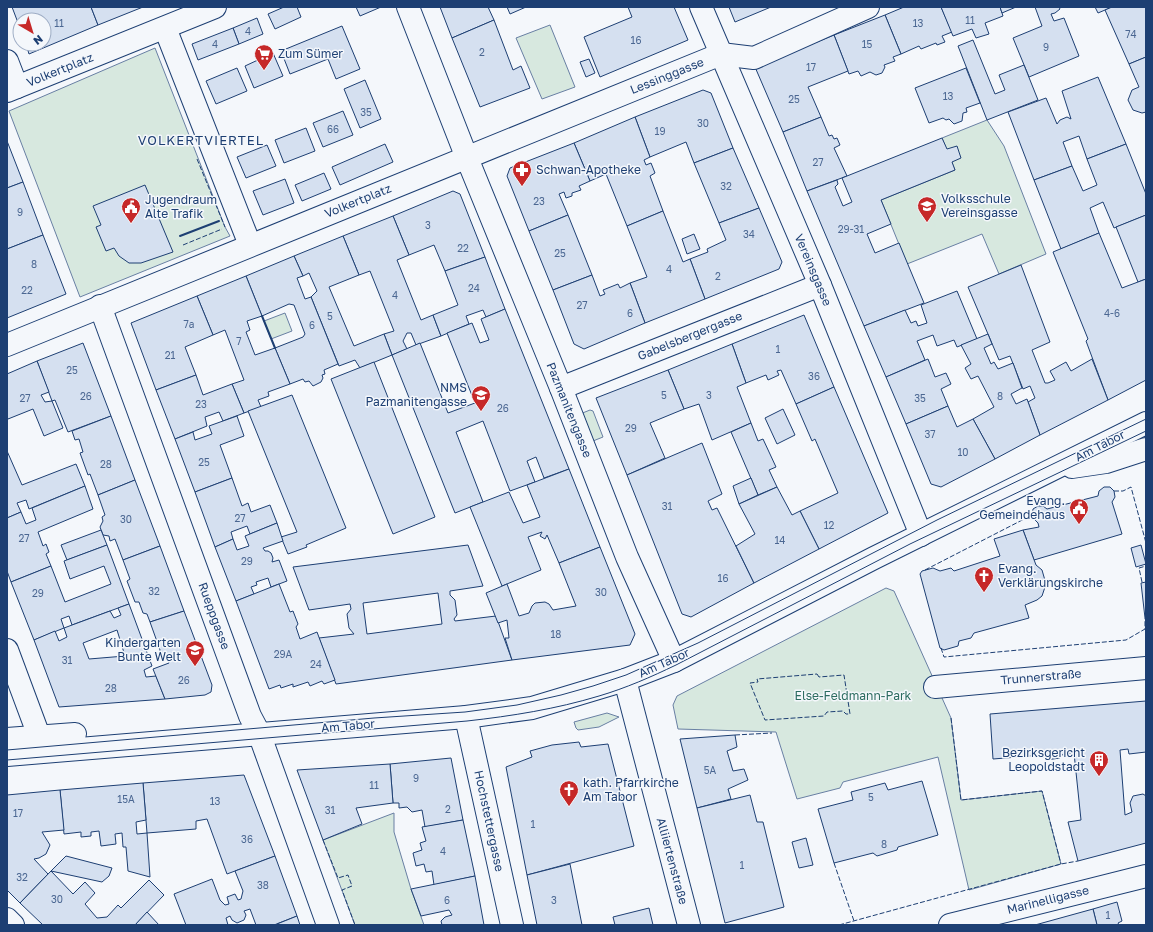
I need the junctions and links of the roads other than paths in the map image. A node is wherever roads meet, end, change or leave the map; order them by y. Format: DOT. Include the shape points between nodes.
graph roads {
  1 [pos="214,7"];
  2 [pos="408,7"];
  3 [pos="701,7"];
  4 [pos="868,7"];
  5 [pos="165,28"];
  6 [pos="721,54"];
  7 [pos="7,61"];
  8 [pos="12,89"];
  9 [pos="467,158"];
  10 [pos="250,245"];
  11 [pos="820,285"];
  12 [pos="100,306"];
  13 [pos="7,345"];
  14 [pos="561,388"];
  15 [pos="1146,423"];
  16 [pos="1146,450"];
  17 [pos="1054,469"];
  18 [pos="921,535"];
  19 [pos="7,650"];
  20 [pos="674,660"];
  21 [pos="1146,668"];
  22 [pos="625,680"];
  23 [pos="935,687"];
  24 [pos="466,717"];
  25 [pos="260,733"];
  26 [pos="236,735"];
  27 [pos="39,736"];
  28 [pos="7,739"];
  29 [pos="7,755"];
  30 [pos="1146,876"];
  31 [pos="7,919"];
  32 [pos="13,925"];
  33 [pos="328,925"];
  34 [pos="512,925"];
  35 [pos="689,925"];
  36 [pos="950,925"];
  1 -- 5 [label="street, Volkertplatz"];
  2 -- 9 [label="street"];
  3 -- 6 [label="street, Vereinsgasse"];
  4 -- 6 [label="street, Lessinggasse" via="754,58"];
  5 -- 8 [label="street, Volkertplatz"];
  5 -- 10 [label="street"];
  6 -- 9 [label="street, Lessinggasse"];
  6 -- 11 [label="street, Vereinsgasse"];
  7 -- 8 [label="street"];
  9 -- 10 [label="street, Volkertplatz"];
  9 -- 14 [label="street, Pazmanitengasse"];
  10 -- 12 [label="street, Volkertplatz"];
  11 -- 14 [label="street, Gabelsbergergasse"];
  11 -- 18 [label="street, Vereinsgasse"];
  12 -- 13 [label="street"];
  12 -- 25 [label="street, Rueppgasse" via="250,716"];
  14 -- 20 [label="street, Pazmanitengasse" via="627,557"];
  15 -- 17 [label="street, Am Tabor"];
  16 -- 17 [label="street, Am Tabor" via="1106,462"];
  17 -- 18 [label="street, Am Tabor"];
  18 -- 20 [label="street, Am Tabor"];
  19 -- 27 [label="street"];
  20 -- 22 [label="street, Am Tabor"];
  21 -- 23 [label="street, Trunnerstraße"];
  22 -- 24 [label="street, Am Tabor" via="532,708"];
  22 -- 35 [label="street, Alliiertenstraße"];
  24 -- 25 [label="street, Am Tabor"];
  24 -- 34 [label="street, Hochstettergasse"];
  25 -- 26 [label="street, Am Tabor"];
  25 -- 33 [label="street, Rueppgasse"];
  26 -- 27 [label="street, Am Tabor" via="150,730"];
  26 -- 29 [label="street, Am Tabor"];
  27 -- 28 [label="street, Am Tabor"];
  30 -- 36 [label="street, Marinelligasse"];
  31 -- 32 [label="street"];
}
